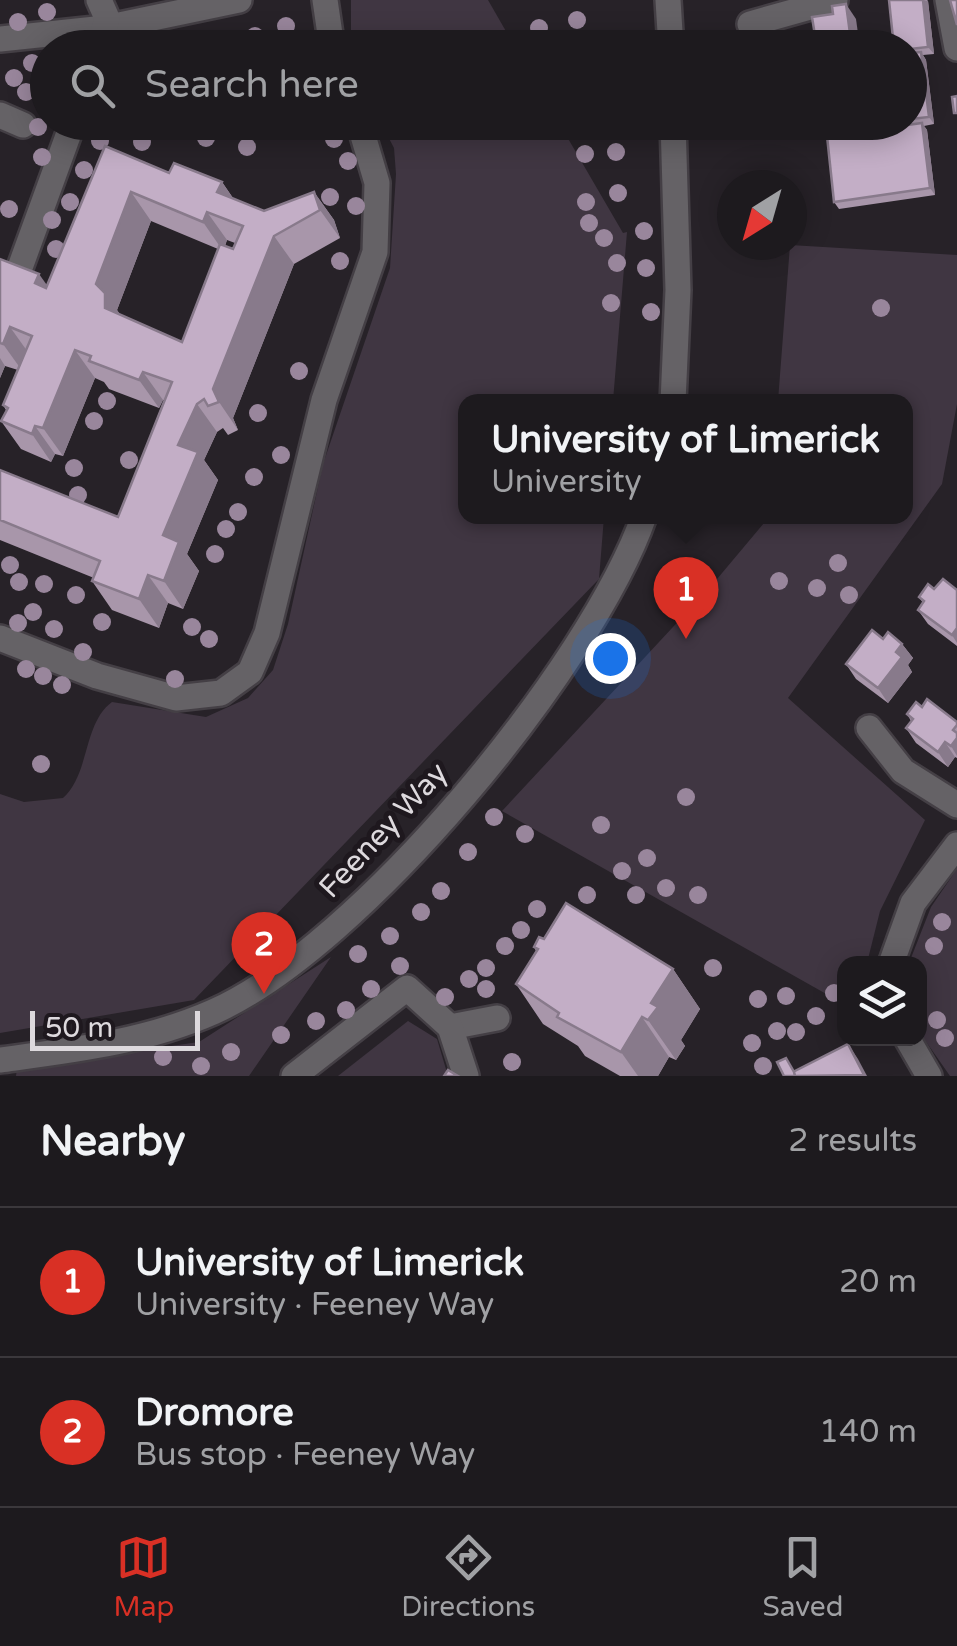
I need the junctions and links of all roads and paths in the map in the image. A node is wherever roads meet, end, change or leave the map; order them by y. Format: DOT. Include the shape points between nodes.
graph roads {
  1 [pos="99,0"];
  2 [pos="239,0"];
  3 [pos="327,0"];
  4 [pos="668,0"];
  5 [pos="835,0"];
  6 [pos="948,0"];
  7 [pos="750,24"];
  8 [pos="104,30"];
  9 [pos="131,30"];
  10 [pos="330,30"];
  11 [pos="670,30"];
  12 [pos="0,38"];
  13 [pos="30,38"];
  14 [pos="957,48"];
  15 [pos="66,140"];
  16 [pos="364,140"];
  17 [pos="674,140"];
  18 [pos="14,284"];
  19 [pos="673,394"];
  20 [pos="640,524"];
  21 [pos="0,638"];
  22 [pos="869,728"];
  23 [pos="957,806"];
  24 [pos="957,844"];
  25 [pos="893,956"];
  26 [pos="497,1018"];
  27 [pos="450,1027"];
  28 [pos="912,1046"];
  29 [pos="0,1060"];
  30 [pos="294,1076"];
  31 [pos="466,1076"];
  32 [pos="929,1076"];
  1 -- 8 [label="street"];
  2 -- 9 [label="street"];
  3 -- 10 [label="street"];
  4 -- 11 [label="street"];
  5 -- 7 [label="street"];
  6 -- 14 [label="street"];
  12 -- 13 [label="street"];
  15 -- 18 [label="street"];
  16 -- 21 [label="street" via="377,183 375,252 324,400 267,633 250,672 221,693 176,698"];
  17 -- 19 [label="street"];
  20 -- 29 [label="street, Feeney Way" via="598,614 503,745 410,854 307,954 217,1010 150,1037"];
  22 -- 23 [label="street" via="904,771"];
  24 -- 25 [label="street" via="913,903"];
  26 -- 27 [label="street"];
  27 -- 30 [label="street" via="408,988"];
  27 -- 31 [label="street"];
  28 -- 32 [label="street"];
}
